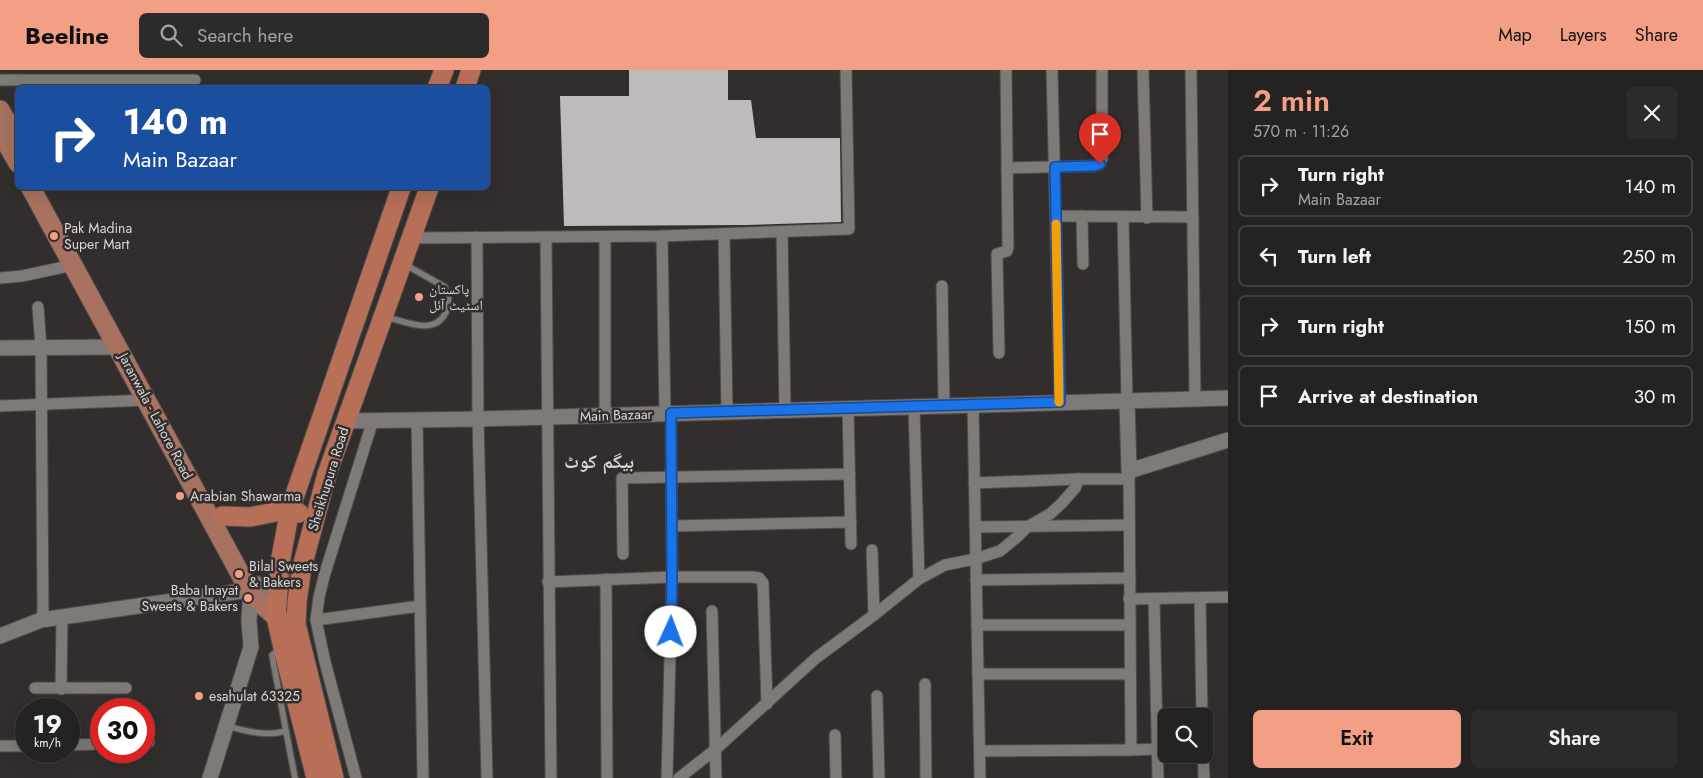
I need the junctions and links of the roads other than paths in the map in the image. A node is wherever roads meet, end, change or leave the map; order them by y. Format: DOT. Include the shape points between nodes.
graph roads {
  1 [pos="444,70"];
  2 [pos="471,70"];
  3 [pos="846,70"];
  4 [pos="1006,70"];
  5 [pos="1052,70"];
  6 [pos="1102,70"];
  7 [pos="1144,70"];
  8 [pos="1191,70"];
  9 [pos="122,79"];
  10 [pos="0,80"];
  11 [pos="195,80"];
  12 [pos="438,85"];
  13 [pos="466,85"];
  14 [pos="0,110"];
  15 [pos="12,134"];
  16 [pos="15,148"];
  17 [pos="1055,167"];
  18 [pos="1007,168"];
  19 [pos="32,190"];
  20 [pos="44,190"];
  21 [pos="400,190"];
  22 [pos="428,190"];
  23 [pos="1056,216"];
  24 [pos="1082,216"];
  25 [pos="1193,217"];
  26 [pos="1123,218"];
  27 [pos="1147,218"];
  28 [pos="782,232"];
  29 [pos="724,234"];
  30 [pos="605,236"];
  31 [pos="662,236"];
  32 [pos="477,237"];
  33 [pos="546,237"];
  34 [pos="411,238"];
  35 [pos="402,262"];
  36 [pos="1083,264"];
  37 [pos="73,265"];
  38 [pos="0,278"];
  39 [pos="942,286"];
  40 [pos="102,305"];
  41 [pos="38,307"];
  42 [pos="383,316"];
  43 [pos="41,347"];
  44 [pos="118,347"];
  45 [pos="0,348"];
  46 [pos="999,353"];
  47 [pos="1228,398"];
  48 [pos="1195,399"];
  49 [pos="148,400"];
  50 [pos="1126,401"];
  51 [pos="1060,402"];
  52 [pos="41,405"];
  53 [pos="973,405"];
  54 [pos="0,406"];
  55 [pos="914,406"];
  56 [pos="944,406"];
  57 [pos="848,408"];
  58 [pos="784,410"];
  59 [pos="727,412"];
  60 [pos="668,413"];
  61 [pos="605,415"];
  62 [pos="548,417"];
  63 [pos="478,419"];
  64 [pos="346,420"];
  65 [pos="373,420"];
  66 [pos="417,420"];
  67 [pos="1228,440"];
  68 [pos="850,474"];
  69 [pos="1129,475"];
  70 [pos="672,477"];
  71 [pos="1078,479"];
  72 [pos="974,483"];
  73 [pos="290,509"];
  74 [pos="222,516"];
  75 [pos="314,518"];
  76 [pos="851,522"];
  77 [pos="1129,525"];
  78 [pos="672,526"];
  79 [pos="1028,526"];
  80 [pos="975,527"];
  81 [pos="851,544"];
  82 [pos="872,550"];
  83 [pos="623,554"];
  84 [pos="975,559"];
  85 [pos="672,577"];
  86 [pos="1130,578"];
  87 [pos="606,579"];
  88 [pos="919,579"];
  89 [pos="976,580"];
  90 [pos="548,582"];
  91 [pos="1228,597"];
  92 [pos="263,598"];
  93 [pos="1200,598"];
  94 [pos="1130,599"];
  95 [pos="1154,599"];
  96 [pos="420,606"];
  97 [pos="712,611"];
  98 [pos="874,616"];
  99 [pos="62,617"];
  100 [pos="41,620"];
  101 [pos="316,620"];
  102 [pos="296,624"];
  103 [pos="1130,624"];
  104 [pos="977,625"];
  105 [pos="0,636"];
  106 [pos="282,648"];
  107 [pos="978,674"];
  108 [pos="1130,674"];
  109 [pos="925,684"];
  110 [pos="35,688"];
  111 [pos="126,688"];
  112 [pos="61,689"];
  113 [pos="877,696"];
  114 [pos="767,704"];
  115 [pos="1202,708"];
  116 [pos="227,726"];
  117 [pos="286,731"];
  118 [pos="835,735"];
  119 [pos="0,746"];
  120 [pos="15,746"];
  121 [pos="716,749"];
  122 [pos="1158,749"];
  123 [pos="1131,750"];
  124 [pos="980,751"];
  125 [pos="1158,763"];
  126 [pos="1203,763"];
  127 [pos="210,778"];
  128 [pos="295,778"];
  129 [pos="316,778"];
  130 [pos="334,778"];
  131 [pos="356,778"];
  132 [pos="423,778"];
  133 [pos="487,778"];
  134 [pos="551,778"];
  135 [pos="607,778"];
  136 [pos="667,778"];
  137 [pos="679,778"];
  138 [pos="716,778"];
  139 [pos="836,778"];
  140 [pos="879,778"];
  141 [pos="926,778"];
  142 [pos="980,778"];
  143 [pos="1158,778"];
  144 [pos="1204,778"];
  1 -- 12 [label="highway"];
  2 -- 13 [label="highway"];
  3 -- 28 [label="street" via="849,229"];
  4 -- 18 [label="street"];
  5 -- 17 [label="street"];
  6 -- 17 [label="street" via="1100,164"];
  7 -- 27 [label="street"];
  8 -- 25 [label="street"];
  9 -- 10 [label="street"];
  9 -- 11 [label="street"];
  14 -- 15 [label="main road"];
  15 -- 16 [label="main road"];
  17 -- 18 [label="street"];
  17 -- 23 [label="street"];
  18 -- 46 [label="street" via="1008,247 1007,251 997,254"];
  19 -- 37 [label="main road, Jaranwala - Lahore Road"];
  20 -- 40 [label="main road, Jaranwala - Lahore Road"];
  21 -- 73 [label="highway, Sheikhupura Road"];
  22 -- 34 [label="highway, Sheikhupura Road"];
  23 -- 24 [label="street"];
  23 -- 51 [label="street"];
  24 -- 26 [label="street"];
  24 -- 36 [label="street"];
  25 -- 27 [label="street"];
  25 -- 48 [label="street"];
  26 -- 27 [label="street"];
  26 -- 50 [label="street"];
  28 -- 29 [label="street"];
  28 -- 58 [label="street"];
  29 -- 31 [label="street"];
  29 -- 59 [label="street"];
  30 -- 31 [label="street"];
  30 -- 33 [label="street"];
  30 -- 61 [label="street"];
  31 -- 60 [label="street"];
  32 -- 33 [label="street"];
  32 -- 34 [label="street"];
  32 -- 63 [label="street"];
  33 -- 62 [label="street"];
  34 -- 35 [label="highway, Sheikhupura Road"];
  35 -- 42 [label="highway, Sheikhupura Road"];
  35 -- 42 [label="lane" via="445,287 449,303 446,312 441,321 426,327"];
  37 -- 38 [label="street"];
  37 -- 40 [label="main road, Jaranwala - Lahore Road"];
  39 -- 56 [label="street"];
  40 -- 44 [label="main road, Jaranwala - Lahore Road"];
  40 -- 74 [label="main road, Jaranwala - Lahore Road"];
  41 -- 43 [label="street"];
  42 -- 64 [label="highway, Sheikhupura Road"];
  43 -- 44 [label="street"];
  43 -- 45 [label="street"];
  43 -- 52 [label="street"];
  44 -- 49 [label="main road, Jaranwala - Lahore Road"];
  47 -- 48 [label="street, Main Bazaar"];
  48 -- 50 [label="street, Main Bazaar"];
  49 -- 52 [label="street"];
  49 -- 92 [label="main road, Jaranwala - Lahore Road"];
  50 -- 51 [label="street, Main Bazaar"];
  50 -- 69 [label="street"];
  51 -- 53 [label="street, Main Bazaar"];
  52 -- 54 [label="street"];
  52 -- 100 [label="street"];
  53 -- 56 [label="street, Main Bazaar"];
  53 -- 72 [label="street"];
  55 -- 56 [label="street, Main Bazaar"];
  55 -- 57 [label="street, Main Bazaar"];
  55 -- 88 [label="street"];
  57 -- 58 [label="street, Main Bazaar"];
  57 -- 68 [label="street"];
  58 -- 59 [label="street, Main Bazaar"];
  59 -- 60 [label="street, Main Bazaar"];
  60 -- 61 [label="street, Main Bazaar"];
  60 -- 70 [label="street"];
  61 -- 62 [label="street, Main Bazaar"];
  62 -- 63 [label="street, Main Bazaar"];
  62 -- 90 [label="street"];
  63 -- 66 [label="street, Main Bazaar"];
  63 -- 133 [label="street"];
  64 -- 65 [label="street, Main Bazaar"];
  64 -- 75 [label="highway, Sheikhupura Road"];
  65 -- 66 [label="street, Main Bazaar"];
  65 -- 101 [label="street" via="323,581"];
  66 -- 96 [label="street"];
  67 -- 69 [label="street"];
  68 -- 70 [label="street"];
  68 -- 76 [label="street"];
  69 -- 71 [label="street"];
  69 -- 77 [label="street"];
  70 -- 78 [label="street"];
  70 -- 83 [label="street" via="622,478"];
  71 -- 72 [label="street"];
  71 -- 79 [label="street" via="1076,488 1062,503"];
  72 -- 80 [label="street"];
  73 -- 74 [label="highway" via="250,517"];
  73 -- 75 [label="highway"];
  73 -- 92 [label="highway, Sheikhupura Road" via="280,563"];
  74 -- 92 [label="main road, Jaranwala - Lahore Road"];
  75 -- 102 [label="highway, Sheikhupura Road" via="302,568"];
  76 -- 78 [label="street"];
  76 -- 81 [label="street"];
  77 -- 79 [label="street"];
  77 -- 86 [label="street"];
  78 -- 85 [label="street"];
  79 -- 80 [label="street"];
  79 -- 84 [label="street" via="1000,551"];
  80 -- 84 [label="street"];
  82 -- 98 [label="street"];
  84 -- 88 [label="street" via="944,565"];
  84 -- 89 [label="street"];
  85 -- 87 [label="street"];
  85 -- 114 [label="street" via="759,578 762,583"];
  85 -- 136 [label="street"];
  86 -- 89 [label="street"];
  86 -- 94 [label="street"];
  87 -- 90 [label="street"];
  87 -- 135 [label="street"];
  88 -- 98 [label="street"];
  89 -- 104 [label="street"];
  90 -- 134 [label="street"];
  91 -- 93 [label="street"];
  92 -- 99 [label="street"];
  92 -- 102 [label="main road, Jaranwala - Lahore Road"];
  92 -- 106 [label="highway, Sheikhupura Road"];
  92 -- 116 [label="street" via="250,603 251,647"];
  93 -- 95 [label="street"];
  93 -- 115 [label="street"];
  94 -- 95 [label="street"];
  94 -- 103 [label="street"];
  95 -- 122 [label="street"];
  96 -- 101 [label="street"];
  96 -- 132 [label="street"];
  97 -- 121 [label="street"];
  98 -- 114 [label="street" via="816,658"];
  99 -- 100 [label="street"];
  99 -- 112 [label="street"];
  100 -- 105 [label="street"];
  101 -- 131 [label="street"];
  102 -- 130 [label="highway, Sheikhupura Road"];
  103 -- 104 [label="street"];
  103 -- 108 [label="street"];
  104 -- 107 [label="street"];
  106 -- 117 [label="lane" via="272,655"];
  106 -- 129 [label="highway, Sheikhupura Road"];
  107 -- 108 [label="street"];
  107 -- 124 [label="street"];
  108 -- 123 [label="street"];
  109 -- 141 [label="street"];
  110 -- 112 [label="street"];
  111 -- 112 [label="street"];
  113 -- 140 [label="street"];
  114 -- 121 [label="street"];
  116 -- 117 [label="lane" via="254,733"];
  116 -- 127 [label="street"];
  117 -- 128 [label="lane"];
  118 -- 139 [label="street"];
  119 -- 120 [label="street"];
  121 -- 137 [label="street"];
  121 -- 138 [label="street"];
  122 -- 123 [label="street"];
  123 -- 124 [label="street"];
  124 -- 142 [label="street"];
  125 -- 143 [label="street"];
  126 -- 144 [label="street"];
}
